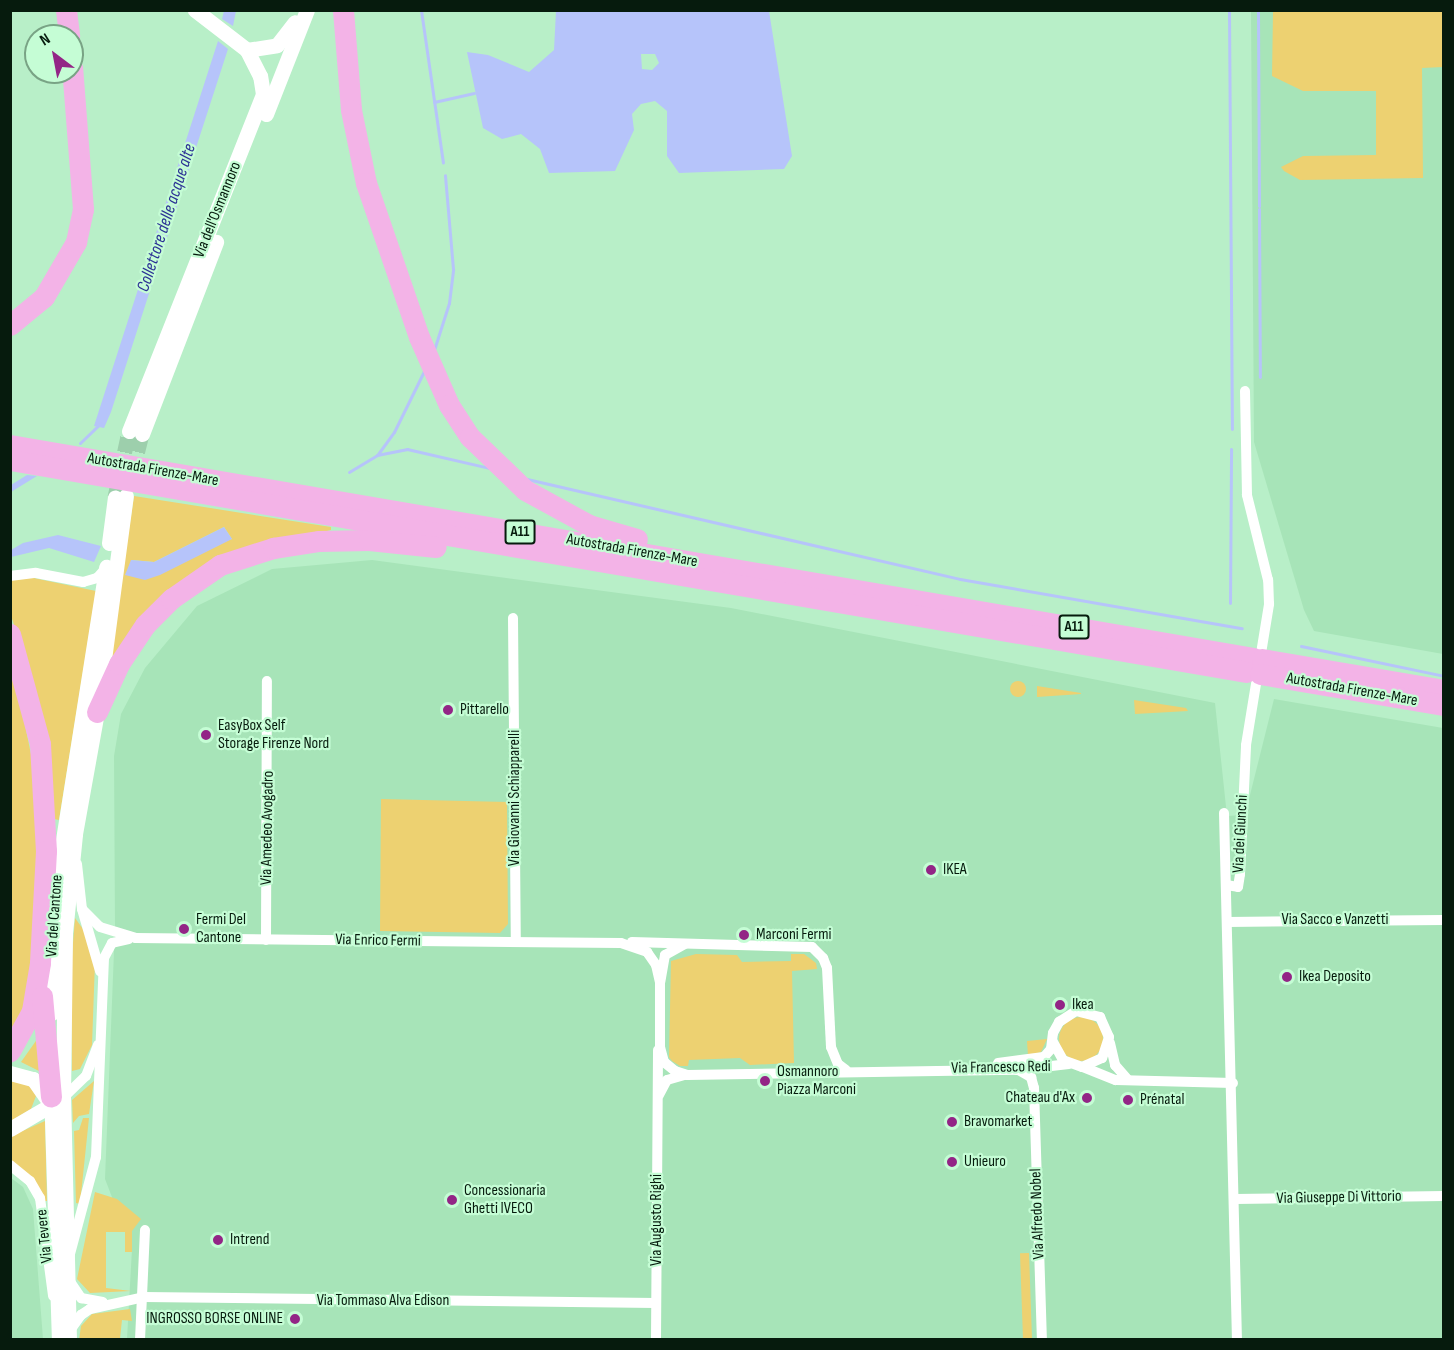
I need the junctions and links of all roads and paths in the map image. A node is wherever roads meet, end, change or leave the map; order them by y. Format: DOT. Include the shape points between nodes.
graph roads {
  1 [pos="301,10"];
  2 [pos="307,10"];
  3 [pos="343,10"];
  4 [pos="199,14"];
  5 [pos="247,50"];
  6 [pos="73,84"];
  7 [pos="10,325"];
  8 [pos="1245,391"];
  9 [pos="10,445"];
  10 [pos="20,462"];
  11 [pos="132,486"];
  12 [pos="106,566"];
  13 [pos="628,566"];
  14 [pos="10,576"];
  15 [pos="894,596"];
  16 [pos="513,618"];
  17 [pos="10,634"];
  18 [pos="1256,666"];
  19 [pos="267,681"];
  20 [pos="1443,690"];
  21 [pos="1443,705"];
  22 [pos="97,712"];
  23 [pos="1224,813"];
  24 [pos="75,834"];
  25 [pos="1226,885"];
  26 [pos="82,909"];
  27 [pos="1443,921"];
  28 [pos="1227,922"];
  29 [pos="135,938"];
  30 [pos="266,940"];
  31 [pos="516,942"];
  32 [pos="621,943"];
  33 [pos="685,944"];
  34 [pos="40,963"];
  35 [pos="660,982"];
  36 [pos="101,984"];
  37 [pos="1109,1035"];
  38 [pos="100,1039"];
  39 [pos="1053,1042"];
  40 [pos="831,1043"];
  41 [pos="659,1044"];
  42 [pos="10,1051"];
  43 [pos="1075,1065"];
  44 [pos="932,1068"];
  45 [pos="1056,1068"];
  46 [pos="846,1070"];
  47 [pos="1017,1070"];
  48 [pos="807,1072"];
  49 [pos="10,1073"];
  50 [pos="687,1075"];
  51 [pos="1127,1079"];
  52 [pos="1233,1083"];
  53 [pos="1034,1088"];
  54 [pos="55,1100"];
  55 [pos="658,1101"];
  56 [pos="10,1129"];
  57 [pos="10,1165"];
  58 [pos="1443,1196"];
  59 [pos="1235,1199"];
  60 [pos="145,1230"];
  61 [pos="67,1268"];
  62 [pos="144,1297"];
  63 [pos="110,1302"];
  64 [pos="656,1303"];
  65 [pos="58,1319"];
  66 [pos="66,1339"];
  67 [pos="140,1340"];
  68 [pos="656,1340"];
  69 [pos="1042,1340"];
  70 [pos="1237,1340"];
  1 -- 5 [label="main road" via="283,41 264,50"];
  2 -- 5 [label="main road, Via dell'Osmannoro" via="136,432 261,104 262,84"];
  3 -- 15 [label="highway" via="351,110 366,183 419,337 449,405 470,437 525,490 553,509 609,532"];
  4 -- 5 [label="main road, Via dell'Osmannoro"];
  6 -- 7 [label="highway" via="83,209 76,242 44,297"];
  8 -- 25 [label="street, Via dei Giunchi" via="1247,495 1268,580 1269,604 1246,745 1240,874 1238,886"];
  9 -- 11 [label="highway, Autostrada Firenze-Mare / A11" via="47,451"];
  10 -- 11 [label="highway, Autostrada Firenze-Mare / A11"];
  11 -- 12 [label="main road, Via del Cantone"];
  11 -- 13 [label="highway, Autostrada Firenze-Mare / A11"];
  11 -- 15 [label="highway, Autostrada Firenze-Mare / A11"];
  11 -- 22 [label="main road, Via del Cantone"];
  12 -- 14 [label="street" via="97,578 86,582 36,573"];
  12 -- 54 [label="main road, Via del Cantone" via="58,876 51,971"];
  13 -- 18 [label="highway, Autostrada Firenze-Mare / A11"];
  13 -- 22 [label="highway" via="369,540 319,540 253,553 206,572 156,614 130,645"];
  15 -- 18 [label="highway, Autostrada Firenze-Mare / A11"];
  16 -- 31 [label="street, Via Giovanni Schiapparelli"];
  17 -- 34 [label="highway" via="32,706 45,792"];
  18 -- 20 [label="highway, Autostrada Firenze-Mare / A11"];
  18 -- 21 [label="highway, Autostrada Firenze-Mare / A11"];
  19 -- 30 [label="street, Via Amedeo Avogadro"];
  22 -- 24 [label="main road, Via del Cantone"];
  23 -- 25 [label="street"];
  24 -- 26 [label="street, Via del Cantone"];
  24 -- 54 [label="main road, Via del Cantone"];
  25 -- 28 [label="street, Via dei Giunchi"];
  26 -- 29 [label="street, Via Enrico Fermi" via="100,927"];
  26 -- 36 [label="street, Via del Cantone" via="96,950"];
  27 -- 28 [label="street, Via Sacco e Vanzetti"];
  28 -- 52 [label="street, Via dei Giunchi"];
  29 -- 30 [label="street, Via Enrico Fermi"];
  29 -- 36 [label="street, Via del Cantone" via="109,945"];
  30 -- 31 [label="street, Via Enrico Fermi"];
  31 -- 32 [label="street, Via Enrico Fermi"];
  32 -- 33 [label="street"];
  32 -- 35 [label="street, Via Enrico Fermi" via="641,948 652,956"];
  33 -- 35 [label="street" via="665,955"];
  33 -- 40 [label="street" via="812,947 823,958 826,968"];
  34 -- 42 [label="highway" via="30,1018"];
  34 -- 54 [label="highway"];
  35 -- 41 [label="street"];
  36 -- 38 [label="street, Via del Cantone"];
  37 -- 39 [label="street, Via Francesco Redi" via="1100,1017 1080,1010 1059,1022"];
  37 -- 43 [label="street, Via Francesco Redi" via="1102,1058"];
  37 -- 51 [label="street, Via Francesco Redi" via="1113,1061"];
  38 -- 54 [label="street, Via del Cantone" via="86,1076"];
  38 -- 61 [label="street, Via del Cantone" via="96,1158"];
  39 -- 43 [label="street, Via Francesco Redi" via="1058,1055"];
  39 -- 44 [label="street, Via Francesco Redi" via="1049,1052 1036,1060"];
  40 -- 46 [label="street" via="837,1064"];
  40 -- 48 [label="street" via="825,1062"];
  41 -- 50 [label="street" via="668,1067"];
  41 -- 55 [label="street, Via Augusto Righi"];
  43 -- 45 [label="street, Via Francesco Redi"];
  43 -- 51 [label="street" via="1112,1079"];
  44 -- 46 [label="street, Via Francesco Redi"];
  44 -- 47 [label="street, Via Francesco Redi"];
  45 -- 47 [label="street, Via Francesco Redi"];
  45 -- 53 [label="street"];
  46 -- 48 [label="street, Via Francesco Redi"];
  47 -- 53 [label="street" via="1028,1074"];
  48 -- 50 [label="street"];
  49 -- 54 [label="main road" via="33,1079"];
  50 -- 55 [label="street" via="667,1080"];
  51 -- 52 [label="street"];
  52 -- 59 [label="street, Via dei Giunchi"];
  53 -- 69 [label="street, Via Alfredo Nobel"];
  54 -- 56 [label="main road"];
  54 -- 61 [label="main road, Via del Cantone" via="63,1123"];
  54 -- 65 [label="main road, Via del Cantone"];
  55 -- 64 [label="street, Via Augusto Righi"];
  57 -- 65 [label="street, Via Tevere" via="30,1181 42,1205 49,1281"];
  58 -- 59 [label="street, Via Giuseppe Di Vittorio"];
  59 -- 70 [label="street, Via dei Giunchi"];
  60 -- 62 [label="street"];
  61 -- 63 [label="street, Via Tommaso Alva Edison" via="72,1287 81,1298"];
  61 -- 66 [label="main road, Via del Cantone"];
  62 -- 63 [label="street, Via Tommaso Alva Edison"];
  62 -- 64 [label="street, Via Tommaso Alva Edison"];
  62 -- 67 [label="street"];
  63 -- 66 [label="street, Via Tommaso Alva Edison" via="81,1315"];
  64 -- 68 [label="street, Via Augusto Righi"];
  65 -- 66 [label="main road, Via del Cantone"];
}
